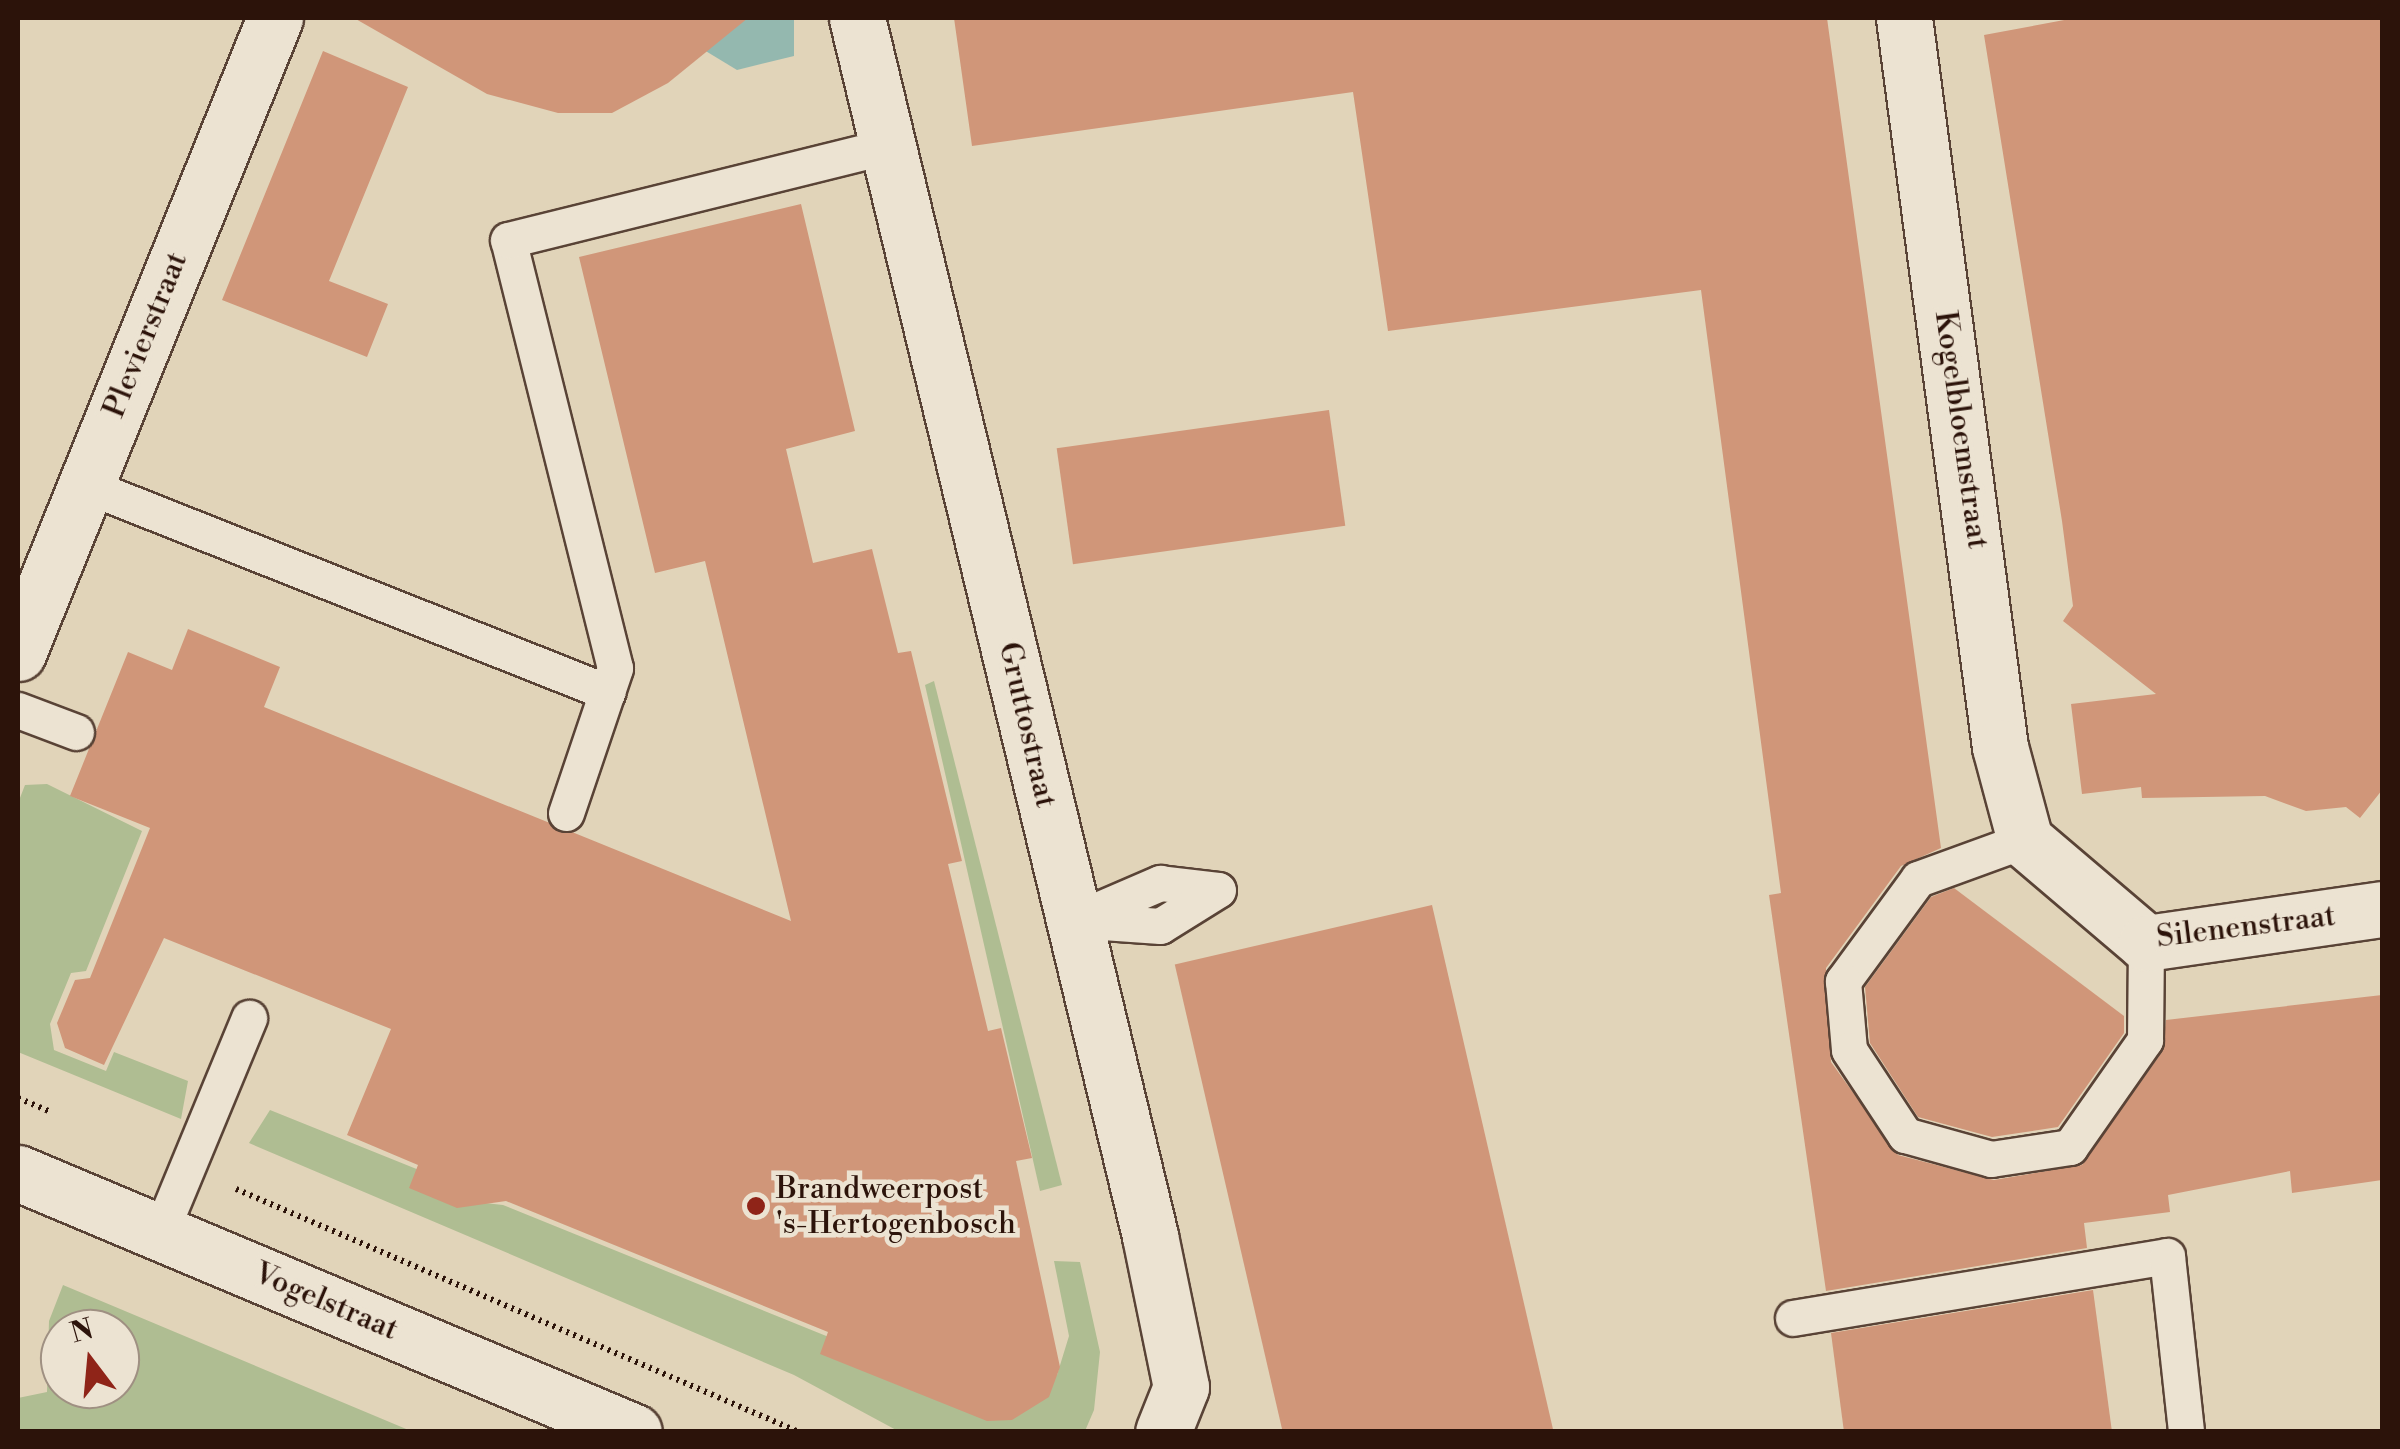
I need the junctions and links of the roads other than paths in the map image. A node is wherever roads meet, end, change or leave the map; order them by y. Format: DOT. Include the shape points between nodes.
graph roads {
  1 [pos="275,18"];
  2 [pos="857,18"];
  3 [pos="1904,18"];
  4 [pos="888,146"];
  5 [pos="85,485"];
  6 [pos="18,653"];
  7 [pos="607,692"];
  8 [pos="18,710"];
  9 [pos="76,732"];
  10 [pos="566,814"];
  11 [pos="2025,840"];
  12 [pos="2382,909"];
  13 [pos="2146,943"];
  14 [pos="249,1018"];
  15 [pos="18,1173"];
  16 [pos="160,1233"];
  17 [pos="1793,1318"];
  18 [pos="634,1432"];
  19 [pos="1163,1432"];
  20 [pos="2186,1432"];
  1 -- 5 [label="street, Plevierstraat"];
  2 -- 4 [label="street, Gruttostraat"];
  3 -- 11 [label="street, Kogelbloemstraat" via="2000,747"];
  4 -- 7 [label="lane" via="508,240 615,668"];
  4 -- 19 [label="street, Gruttostraat" via="1181,1388"];
  5 -- 6 [label="street, Plevierstraat"];
  5 -- 7 [label="lane"];
  7 -- 10 [label="lane"];
  8 -- 9 [label="lane"];
  11 -- 13 [label="street, Silenenstraat"];
  11 -- 13 [label="lane" via="1918,880 1844,980 1849,1050 1905,1134 1992,1159 2070,1148 2146,1040"];
  12 -- 13 [label="street, Silenenstraat"];
  14 -- 16 [label="lane"];
  15 -- 16 [label="street, Vogelstraat"];
  16 -- 18 [label="street, Vogelstraat"];
  17 -- 20 [label="lane" via="2167,1256"];
}
